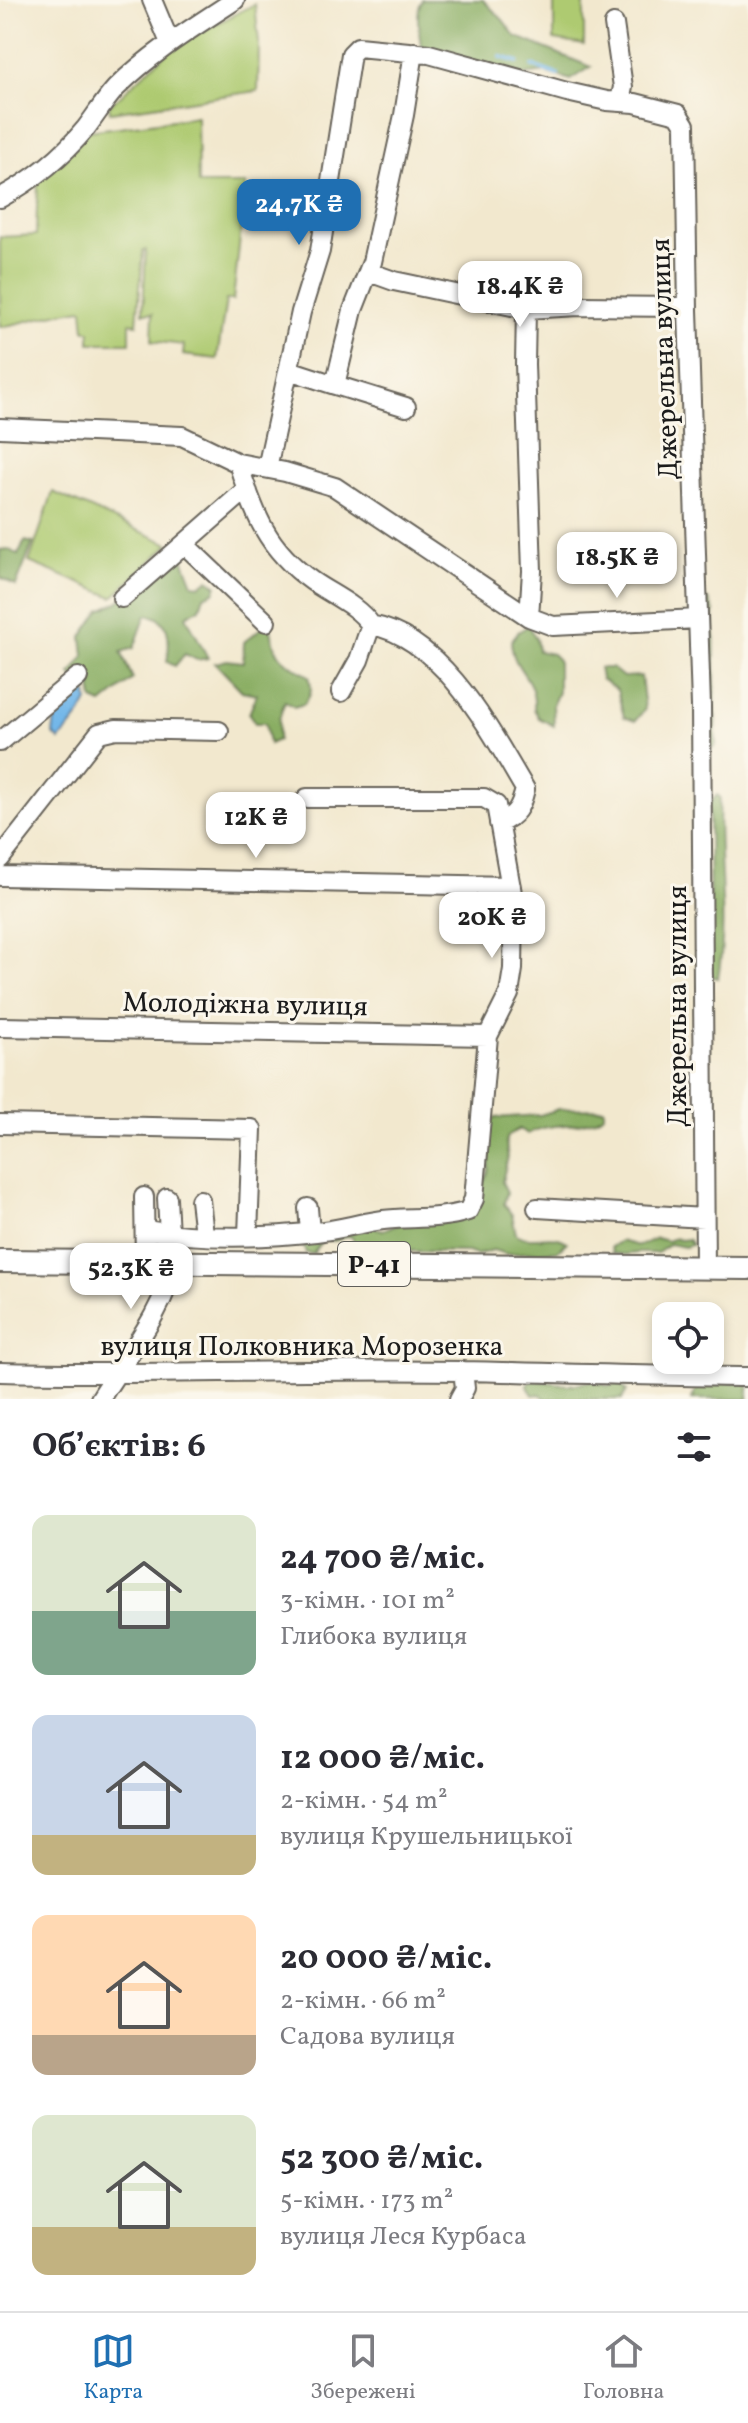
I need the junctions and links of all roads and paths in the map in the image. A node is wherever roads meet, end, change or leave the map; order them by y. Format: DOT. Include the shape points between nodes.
graph roads {
  1 [pos="152,0"];
  2 [pos="235,0"];
  3 [pos="614,24"];
  4 [pos="170,43"];
  5 [pos="414,52"];
  6 [pos="620,101"];
  7 [pos="0,198"];
  8 [pos="369,272"];
  9 [pos="526,309"];
  10 [pos="688,310"];
  11 [pos="289,370"];
  12 [pos="335,385"];
  13 [pos="406,407"];
  14 [pos="0,428"];
  15 [pos="238,463"];
  16 [pos="267,468"];
  17 [pos="248,492"];
  18 [pos="184,544"];
  19 [pos="122,598"];
  20 [pos="529,617"];
  21 [pos="698,619"];
  22 [pos="266,622"];
  23 [pos="371,625"];
  24 [pos="78,677"];
  25 [pos="341,692"];
  26 [pos="219,731"];
  27 [pos="0,742"];
  28 [pos="307,798"];
  29 [pos="499,823"];
  30 [pos="0,859"];
  31 [pos="0,876"];
  32 [pos="511,886"];
  33 [pos="0,1027"];
  34 [pos="488,1036"];
  35 [pos="0,1124"];
  36 [pos="144,1197"];
  37 [pos="167,1198"];
  38 [pos="200,1200"];
  39 [pos="308,1208"];
  40 [pos="537,1208"];
  41 [pos="704,1218"];
  42 [pos="145,1230"];
  43 [pos="310,1232"];
  44 [pos="169,1234"];
  45 [pos="198,1234"];
  46 [pos="248,1235"];
  47 [pos="0,1261"];
  48 [pos="145,1262"];
  49 [pos="183,1262"];
  50 [pos="705,1268"];
  51 [pos="748,1268"];
  52 [pos="463,1371"];
  53 [pos="0,1372"];
  54 [pos="118,1372"];
  55 [pos="748,1377"];
  56 [pos="100,1399"];
  57 [pos="459,1399"];
  1 -- 4 [label="street"];
  2 -- 4 [label="street"];
  3 -- 6 [label="street" via="623,87"];
  4 -- 7 [label="street" via="114,91 62,154"];
  5 -- 6 [label="street, Джерельна вулиця"];
  5 -- 8 [label="street"];
  5 -- 11 [label="street, Джерельна вулиця" via="358,47 351,54 320,251"];
  6 -- 10 [label="street, Джерельна вулиця" via="678,114 685,125"];
  8 -- 9 [label="street"];
  8 -- 12 [label="street" via="353,310"];
  9 -- 10 [label="street"];
  9 -- 20 [label="street"];
  10 -- 21 [label="street, Джерельна вулиця"];
  11 -- 12 [label="street"];
  11 -- 16 [label="street"];
  12 -- 13 [label="street"];
  14 -- 15 [label="street" via="182,436"];
  15 -- 16 [label="street"];
  15 -- 17 [label="street"];
  16 -- 20 [label="street" via="335,487"];
  17 -- 18 [label="street"];
  17 -- 23 [label="street" via="269,540 284,558"];
  18 -- 19 [label="street"];
  18 -- 22 [label="street"];
  20 -- 21 [label="street" via="553,626"];
  21 -- 41 [label="street, Джерельна вулиця"];
  23 -- 25 [label="street"];
  23 -- 29 [label="street" via="392,629 424,652 449,674 488,727 525,789 518,811"];
  24 -- 27 [label="street"];
  26 -- 30 [label="street" via="99,733"];
  28 -- 29 [label="street" via="484,798 496,805"];
  29 -- 32 [label="street"];
  31 -- 32 [label="street"];
  32 -- 34 [label="street" via="513,969 509,994"];
  33 -- 34 [label="street, Молодіжна вулиця"];
  34 -- 43 [label="street" via="474,1199 468,1211"];
  35 -- 46 [label="street" via="252,1129 244,1204"];
  36 -- 42 [label="street"];
  37 -- 44 [label="street"];
  38 -- 45 [label="street"];
  39 -- 43 [label="street"];
  40 -- 41 [label="street"];
  41 -- 50 [label="street, Джерельна вулиця"];
  42 -- 44 [label="street"];
  42 -- 48 [label="street"];
  43 -- 46 [label="street"];
  44 -- 45 [label="street"];
  45 -- 46 [label="street"];
  45 -- 49 [label="street"];
  47 -- 48 [label="main road, Р-41"];
  48 -- 49 [label="main road, Р-41"];
  49 -- 50 [label="main road, Р-41"];
  49 -- 54 [label="street"];
  50 -- 51 [label="main road, Р-41"];
  52 -- 54 [label="street, вулиця Полковника Морозенка"];
  52 -- 55 [label="street, вулиця Полковника Морозенка"];
  52 -- 57 [label="street" via="465,1388"];
  53 -- 54 [label="street, вулиця Полковника Морозенка"];
  54 -- 56 [label="street"];
}
